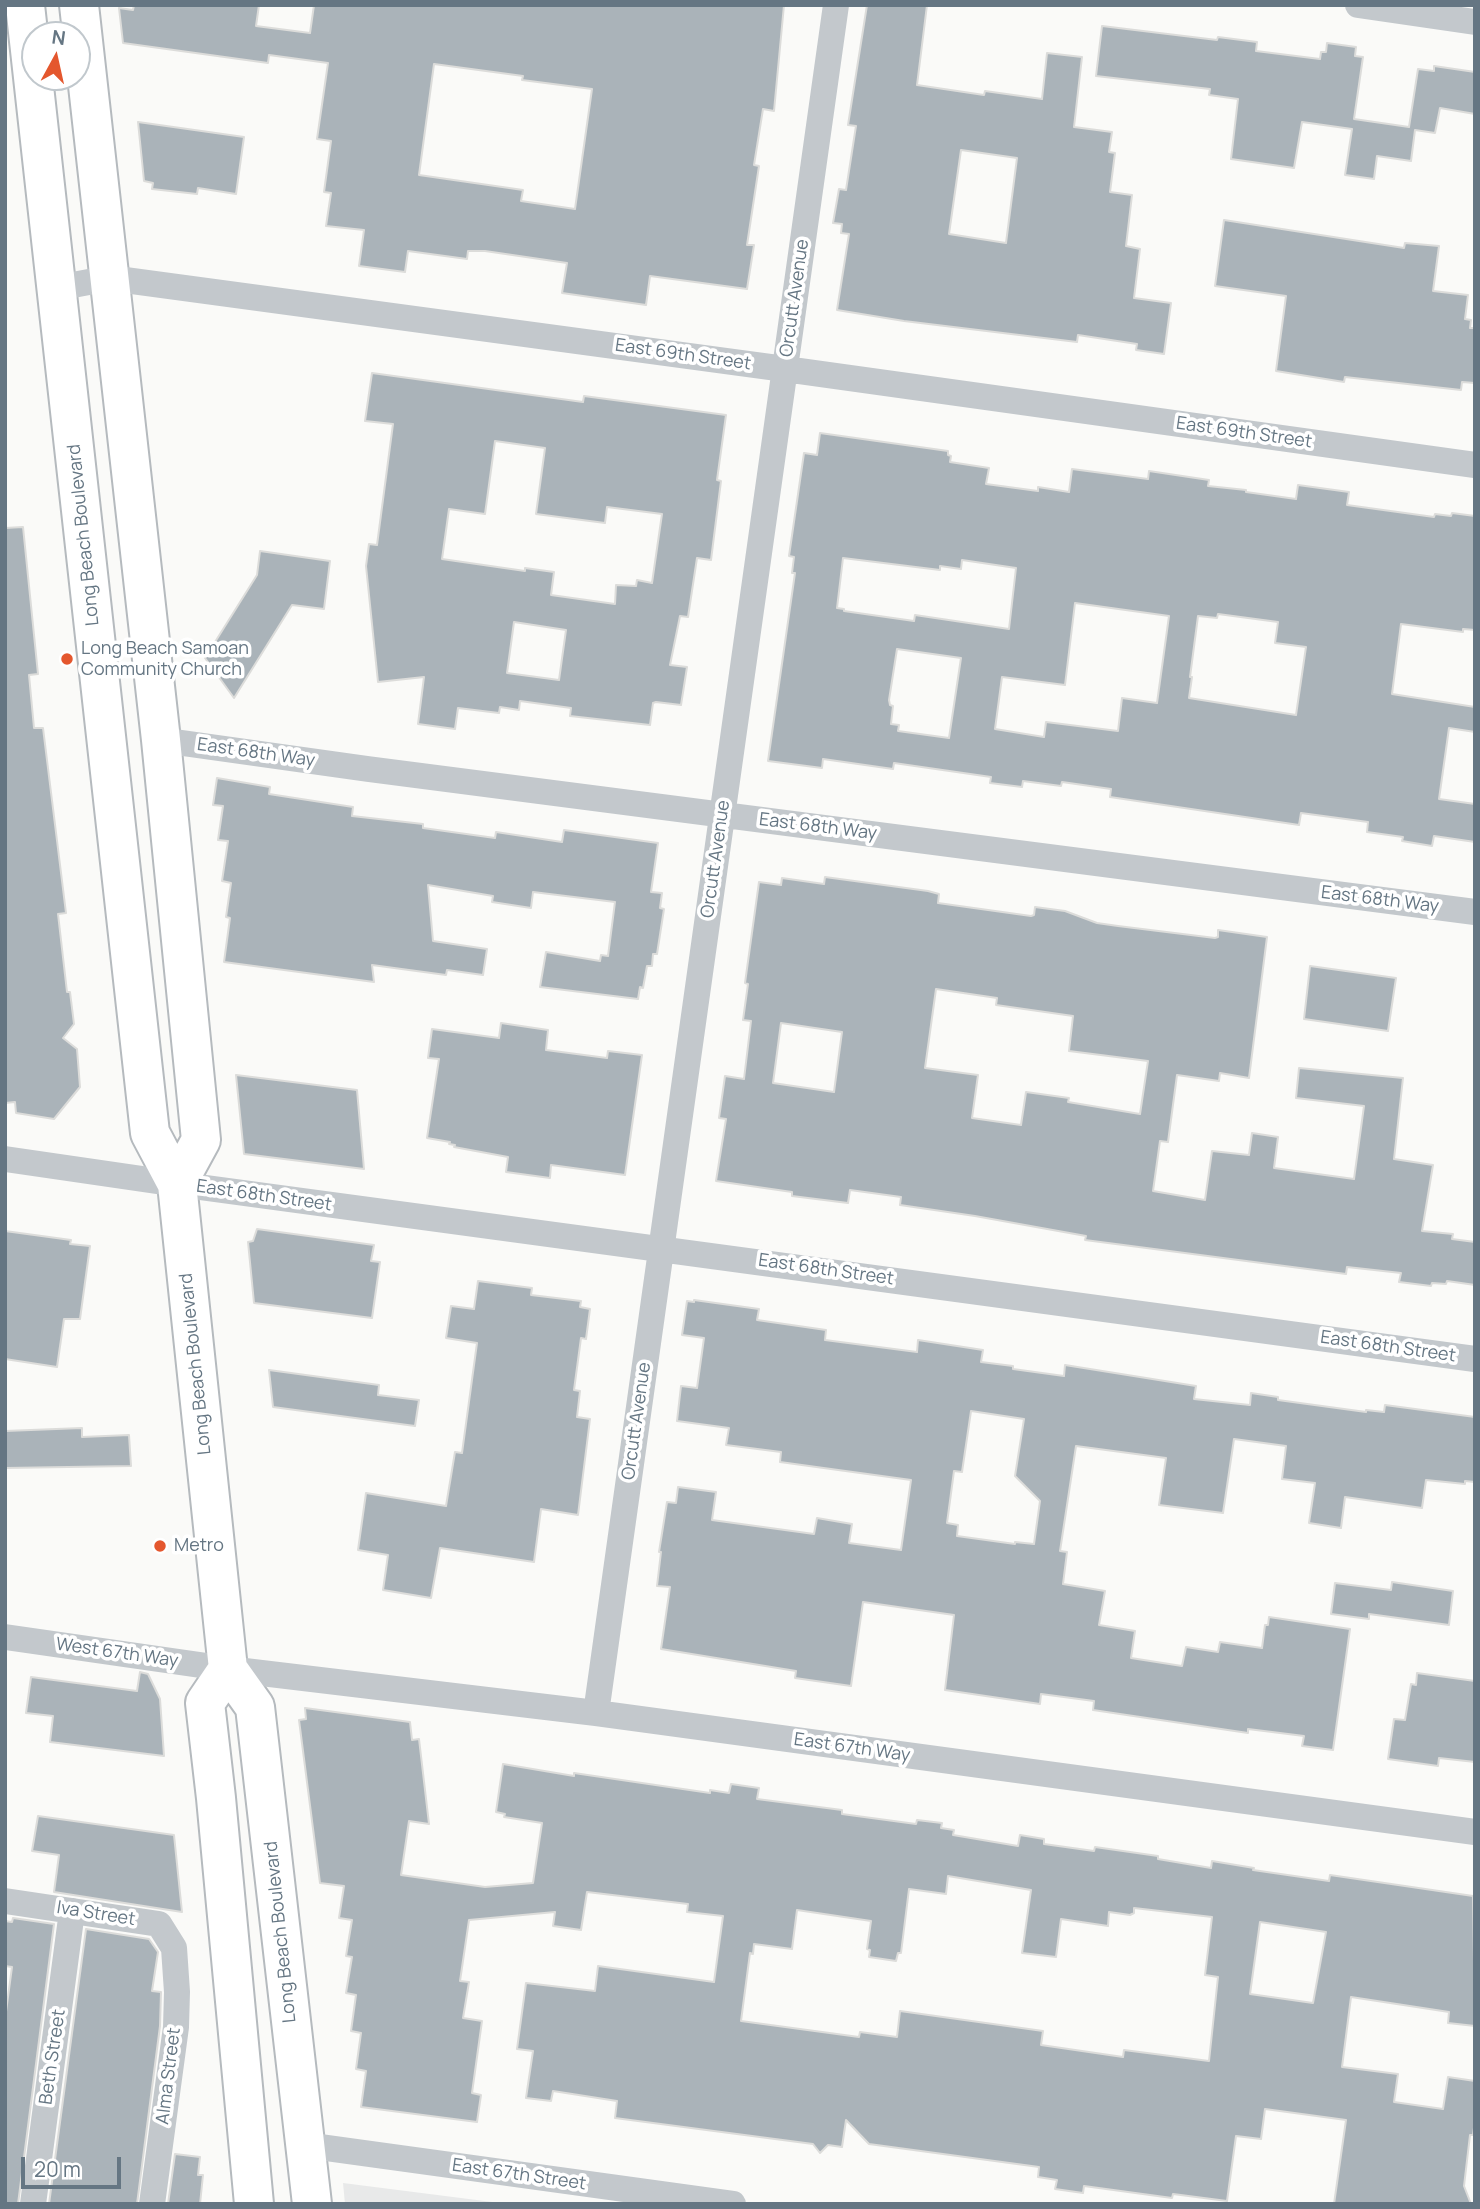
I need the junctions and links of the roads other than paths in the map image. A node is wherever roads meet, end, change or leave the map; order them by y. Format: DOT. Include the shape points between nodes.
graph roads {
  1 [pos="25,5"];
  2 [pos="79,5"];
  3 [pos="836,5"];
  4 [pos="1358,5"];
  5 [pos="1475,22"];
  6 [pos="110,278"];
  7 [pos="57,288"];
  8 [pos="785,369"];
  9 [pos="1475,466"];
  10 [pos="161,740"];
  11 [pos="722,815"];
  12 [pos="1475,912"];
  13 [pos="5,1159"];
  14 [pos="177,1184"];
  15 [pos="662,1248"];
  16 [pos="1475,1359"];
  17 [pos="5,1637"];
  18 [pos="228,1669"];
  19 [pos="596,1713"];
  20 [pos="1475,1832"];
  21 [pos="5,1901"];
  22 [pos="72,1911"];
  23 [pos="174,1948"];
  24 [pos="305,2145"];
  25 [pos="33,2204"];
  26 [pos="152,2204"];
  27 [pos="254,2204"];
  28 [pos="312,2204"];
  29 [pos="733,2204"];
  1 -- 7 [label="main road, Long Beach Boulevard"];
  2 -- 6 [label="main road"];
  3 -- 8 [label="street, Orcutt Avenue"];
  4 -- 5 [label="street"];
  6 -- 7 [label="street, East 69th Street"];
  6 -- 8 [label="street, East 69th Street"];
  6 -- 10 [label="main road"];
  7 -- 14 [label="main road, Long Beach Boulevard" via="150,1133"];
  8 -- 9 [label="street, East 69th Street"];
  8 -- 11 [label="street, Orcutt Avenue"];
  10 -- 11 [label="street, East 68th Way"];
  10 -- 14 [label="main road" via="201,1140"];
  11 -- 12 [label="street, East 68th Way"];
  11 -- 15 [label="street, Orcutt Avenue"];
  13 -- 14 [label="street, East 68th Street"];
  14 -- 15 [label="street, East 68th Street"];
  14 -- 18 [label="main road, Long Beach Boulevard"];
  15 -- 16 [label="street, East 68th Street"];
  15 -- 19 [label="street, Orcutt Avenue"];
  17 -- 18 [label="street, West 67th Way"];
  18 -- 19 [label="street, East 67th Way"];
  18 -- 24 [label="main road, Long Beach Boulevard" via="256,1707"];
  18 -- 27 [label="main road" via="205,1703"];
  19 -- 20 [label="street, East 67th Way"];
  21 -- 22 [label="street, Iva Street"];
  22 -- 23 [label="street, Iva Street" via="159,1924"];
  22 -- 25 [label="street, Beth Street"];
  23 -- 26 [label="street, Alma Street" via="176,2027"];
  24 -- 28 [label="main road, Long Beach Boulevard"];
  24 -- 29 [label="street, East 67th Street"];
}
